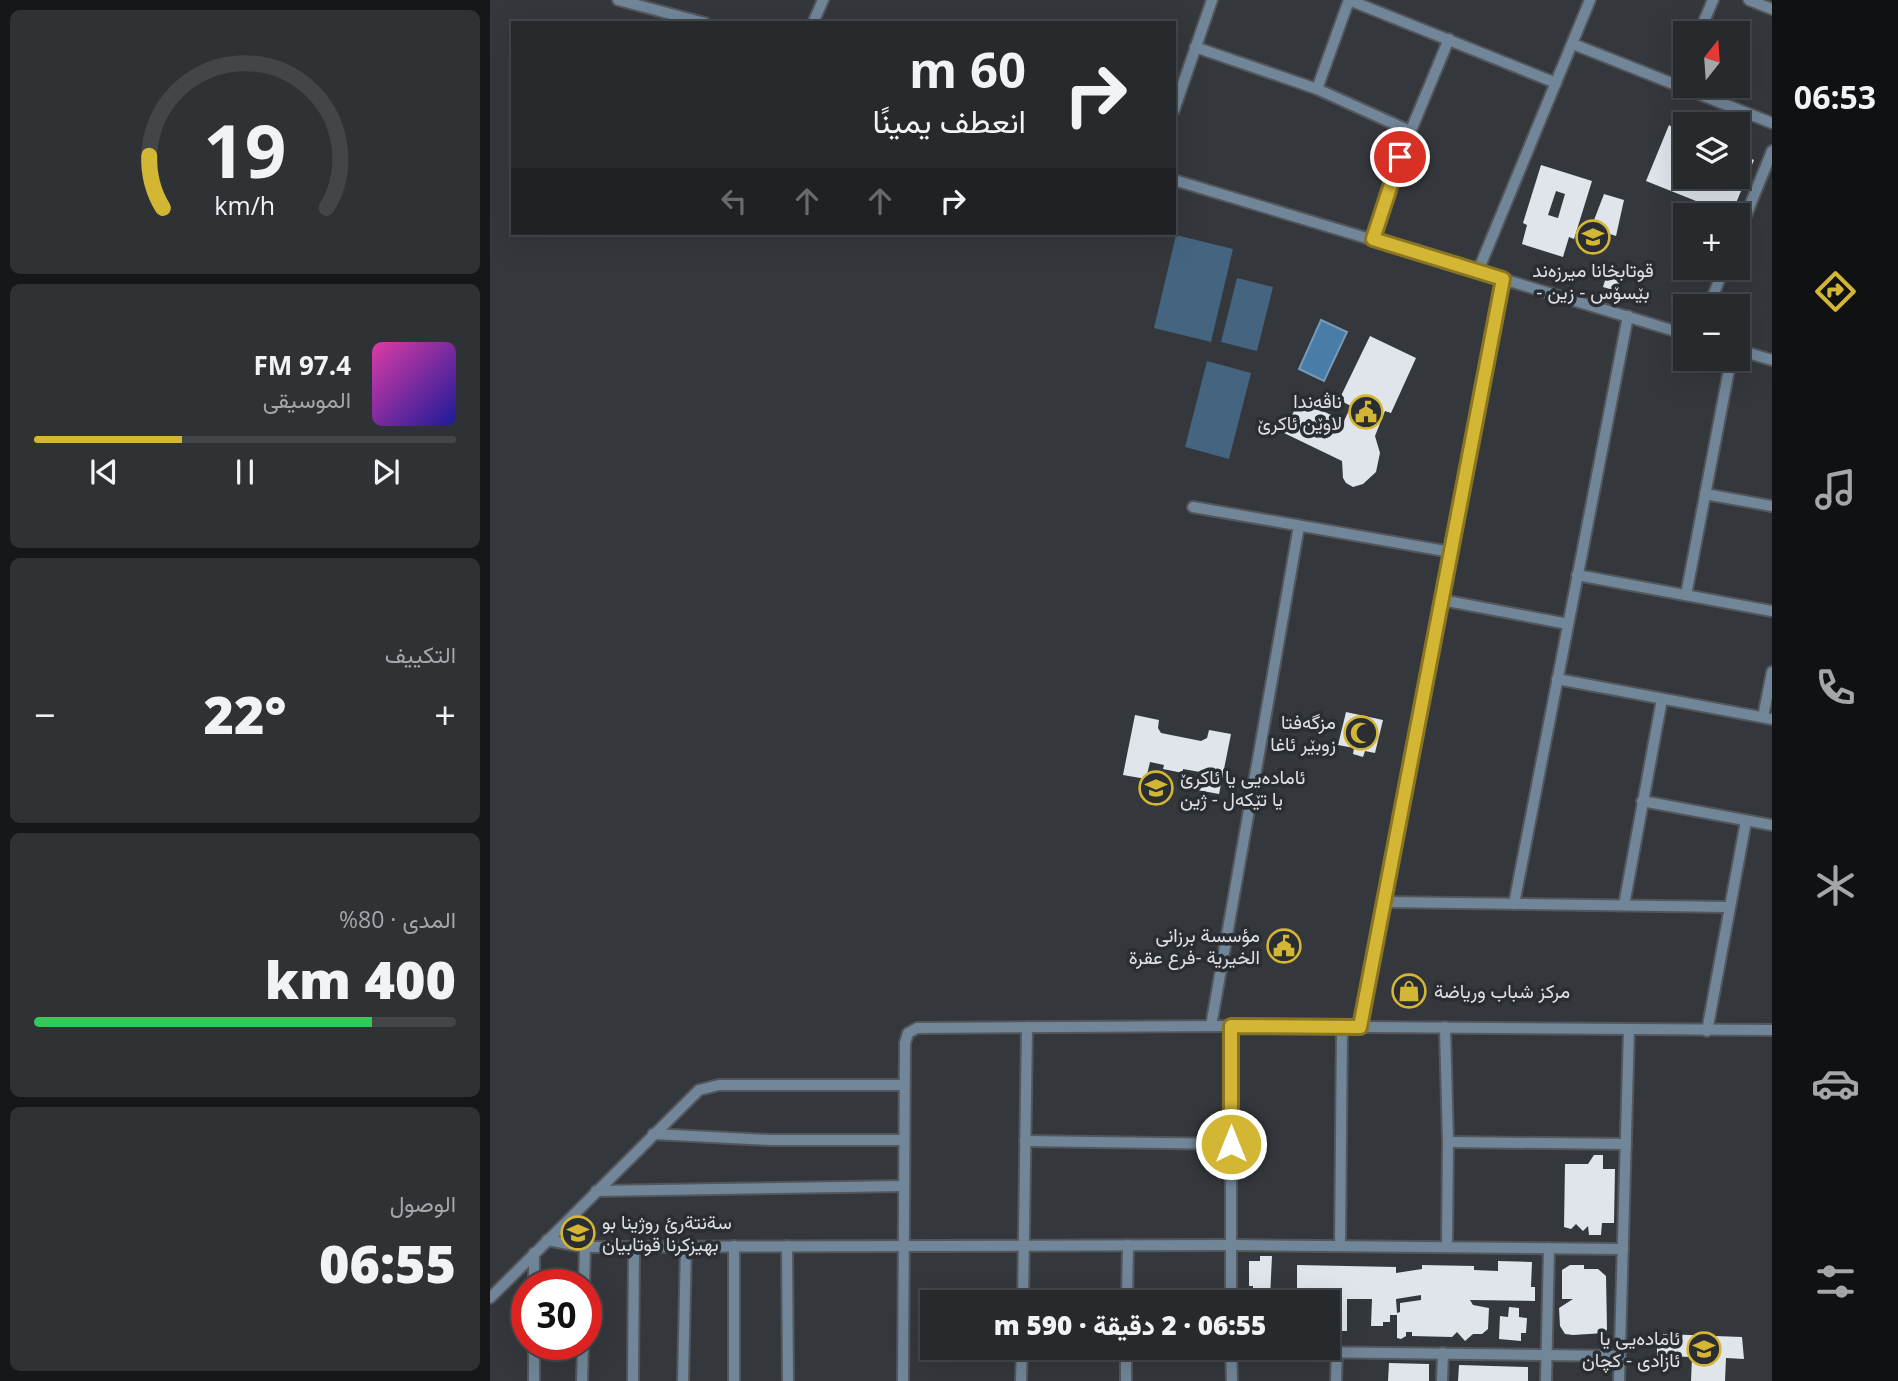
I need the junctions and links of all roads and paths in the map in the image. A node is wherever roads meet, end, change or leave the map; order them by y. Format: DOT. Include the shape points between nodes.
graph roads {
  1 [pos="618,0"];
  2 [pos="824,0"];
  3 [pos="1212,0"];
  4 [pos="1349,0"];
  5 [pos="1590,0"];
  6 [pos="1713,0"];
  7 [pos="1749,0"];
  8 [pos="1772,9"];
  9 [pos="697,21"];
  10 [pos="814,21"];
  11 [pos="1704,21"];
  12 [pos="1449,38"];
  13 [pos="1573,44"];
  14 [pos="1195,47"];
  15 [pos="1556,83"];
  16 [pos="1673,83"];
  17 [pos="1317,89"];
  18 [pos="1710,98"];
  19 [pos="1176,104"];
  20 [pos="1772,123"];
  21 [pos="1410,131"];
  22 [pos="1772,151"];
  23 [pos="1176,181"];
  24 [pos="1750,205"];
  25 [pos="1373,239"];
  26 [pos="1478,271"];
  27 [pos="1503,279"];
  28 [pos="1628,316"];
  29 [pos="1673,330"];
  30 [pos="1750,354"];
  31 [pos="1772,360"];
  32 [pos="1729,371"];
  33 [pos="1705,494"];
  34 [pos="1772,506"];
  35 [pos="1193,507"];
  36 [pos="1300,526"];
  37 [pos="1451,552"];
  38 [pos="1577,575"];
  39 [pos="1686,595"];
  40 [pos="1442,600"];
  41 [pos="1772,611"];
  42 [pos="1568,624"];
  43 [pos="1772,672"];
  44 [pos="1557,679"];
  45 [pos="1662,699"];
  46 [pos="1767,718"];
  47 [pos="1642,801"];
  48 [pos="1746,821"];
  49 [pos="1772,825"];
  50 [pos="1384,902"];
  51 [pos="1514,904"];
  52 [pos="1624,905"];
  53 [pos="1729,907"];
  54 [pos="1211,1026"];
  55 [pos="1231,1026"];
  56 [pos="1027,1027"];
  57 [pos="1342,1027"];
  58 [pos="1360,1027"];
  59 [pos="1445,1027"];
  60 [pos="1629,1029"];
  61 [pos="1772,1030"];
  62 [pos="1707,1031"];
  63 [pos="904,1085"];
  64 [pos="653,1134"];
  65 [pos="904,1140"];
  66 [pos="1025,1141"];
  67 [pos="1448,1142"];
  68 [pos="1231,1144"];
  69 [pos="1626,1144"];
  70 [pos="904,1185"];
  71 [pos="596,1191"];
  72 [pos="547,1240"];
  73 [pos="1128,1245"];
  74 [pos="1231,1245"];
  75 [pos="686,1246"];
  76 [pos="734,1246"];
  77 [pos="787,1246"];
  78 [pos="904,1246"];
  79 [pos="1024,1246"];
  80 [pos="1340,1246"];
  81 [pos="585,1247"];
  82 [pos="634,1247"];
  83 [pos="1447,1247"];
  84 [pos="1549,1248"];
  85 [pos="1623,1249"];
  86 [pos="534,1253"];
  87 [pos="534,1269"];
  88 [pos="584,1269"];
  89 [pos="1023,1290"];
  90 [pos="1127,1290"];
  91 [pos="1231,1290"];
  92 [pos="490,1298"];
  93 [pos="1340,1352"];
  94 [pos="1443,1353"];
  95 [pos="1547,1355"];
  96 [pos="1620,1356"];
  97 [pos="534,1360"];
  98 [pos="583,1360"];
  99 [pos="1022,1360"];
  100 [pos="1126,1360"];
  101 [pos="1231,1360"];
  102 [pos="1337,1360"];
  103 [pos="534,1381"];
  104 [pos="582,1381"];
  105 [pos="634,1381"];
  106 [pos="684,1381"];
  107 [pos="734,1381"];
  108 [pos="789,1381"];
  109 [pos="903,1381"];
  110 [pos="1021,1381"];
  111 [pos="1126,1381"];
  112 [pos="1231,1381"];
  113 [pos="1336,1381"];
  114 [pos="1442,1381"];
  115 [pos="1546,1381"];
  116 [pos="1619,1381"];
  1 -- 9 [label="street"];
  2 -- 10 [label="street"];
  3 -- 14 [label="street"];
  4 -- 12 [label="street"];
  4 -- 17 [label="street"];
  5 -- 13 [label="street"];
  6 -- 11 [label="street"];
  7 -- 8 [label="street"];
  12 -- 15 [label="street"];
  12 -- 21 [label="street"];
  13 -- 15 [label="street"];
  13 -- 16 [label="street"];
  14 -- 17 [label="street"];
  14 -- 19 [label="street"];
  15 -- 26 [label="street"];
  17 -- 21 [label="street"];
  18 -- 20 [label="street"];
  21 -- 25 [label="street"];
  22 -- 24 [label="street"];
  23 -- 25 [label="street"];
  25 -- 26 [label="street"];
  26 -- 27 [label="street"];
  27 -- 28 [label="street"];
  27 -- 37 [label="street"];
  28 -- 29 [label="street"];
  28 -- 38 [label="street"];
  30 -- 31 [label="street"];
  32 -- 33 [label="street"];
  33 -- 34 [label="street"];
  33 -- 39 [label="street"];
  35 -- 36 [label="street"];
  36 -- 37 [label="street"];
  36 -- 54 [label="street"];
  37 -- 40 [label="street"];
  38 -- 39 [label="street"];
  38 -- 42 [label="street"];
  39 -- 41 [label="street"];
  40 -- 42 [label="street"];
  40 -- 50 [label="street"];
  42 -- 44 [label="street"];
  43 -- 46 [label="street"];
  44 -- 45 [label="street"];
  44 -- 51 [label="street"];
  45 -- 46 [label="street"];
  45 -- 47 [label="street"];
  47 -- 48 [label="street"];
  47 -- 52 [label="street"];
  48 -- 49 [label="street"];
  48 -- 53 [label="street"];
  50 -- 51 [label="street"];
  50 -- 58 [label="street"];
  51 -- 52 [label="street"];
  52 -- 53 [label="street"];
  53 -- 62 [label="street"];
  54 -- 55 [label="street"];
  54 -- 56 [label="street"];
  55 -- 57 [label="street"];
  55 -- 68 [label="street"];
  56 -- 63 [label="street" via="912,1030 905,1043"];
  56 -- 66 [label="street"];
  57 -- 58 [label="street"];
  57 -- 80 [label="street"];
  58 -- 59 [label="street"];
  59 -- 60 [label="street"];
  59 -- 67 [label="street"];
  60 -- 62 [label="street"];
  60 -- 69 [label="street"];
  61 -- 62 [label="street"];
  63 -- 64 [label="street" via="712,1085 693,1095"];
  63 -- 65 [label="street"];
  64 -- 65 [label="street"];
  64 -- 71 [label="street"];
  65 -- 70 [label="street"];
  66 -- 68 [label="street"];
  66 -- 79 [label="street"];
  67 -- 69 [label="street"];
  67 -- 83 [label="street"];
  68 -- 74 [label="street"];
  69 -- 85 [label="street"];
  70 -- 71 [label="street"];
  70 -- 78 [label="street"];
  71 -- 72 [label="street"];
  72 -- 81 [label="street"];
  72 -- 86 [label="street"];
  73 -- 74 [label="street"];
  73 -- 79 [label="street"];
  73 -- 90 [label="street"];
  74 -- 80 [label="street"];
  74 -- 91 [label="street"];
  75 -- 76 [label="street"];
  75 -- 82 [label="street"];
  75 -- 106 [label="street"];
  76 -- 77 [label="street"];
  76 -- 107 [label="street"];
  77 -- 78 [label="street"];
  77 -- 108 [label="street"];
  78 -- 79 [label="street"];
  78 -- 109 [label="street"];
  79 -- 89 [label="street"];
  80 -- 83 [label="street"];
  81 -- 82 [label="street"];
  81 -- 88 [label="street"];
  82 -- 105 [label="street"];
  83 -- 84 [label="street"];
  84 -- 85 [label="street"];
  84 -- 95 [label="street"];
  85 -- 96 [label="street"];
  86 -- 87 [label="street"];
  86 -- 92 [label="street"];
  93 -- 94 [label="street"];
  94 -- 95 [label="street"];
  94 -- 114 [label="street"];
  95 -- 96 [label="street"];
  95 -- 115 [label="street"];
  96 -- 116 [label="street"];
  97 -- 103 [label="street"];
  98 -- 104 [label="street"];
  99 -- 110 [label="street"];
  100 -- 111 [label="street"];
  101 -- 112 [label="street"];
  102 -- 113 [label="street"];
}
